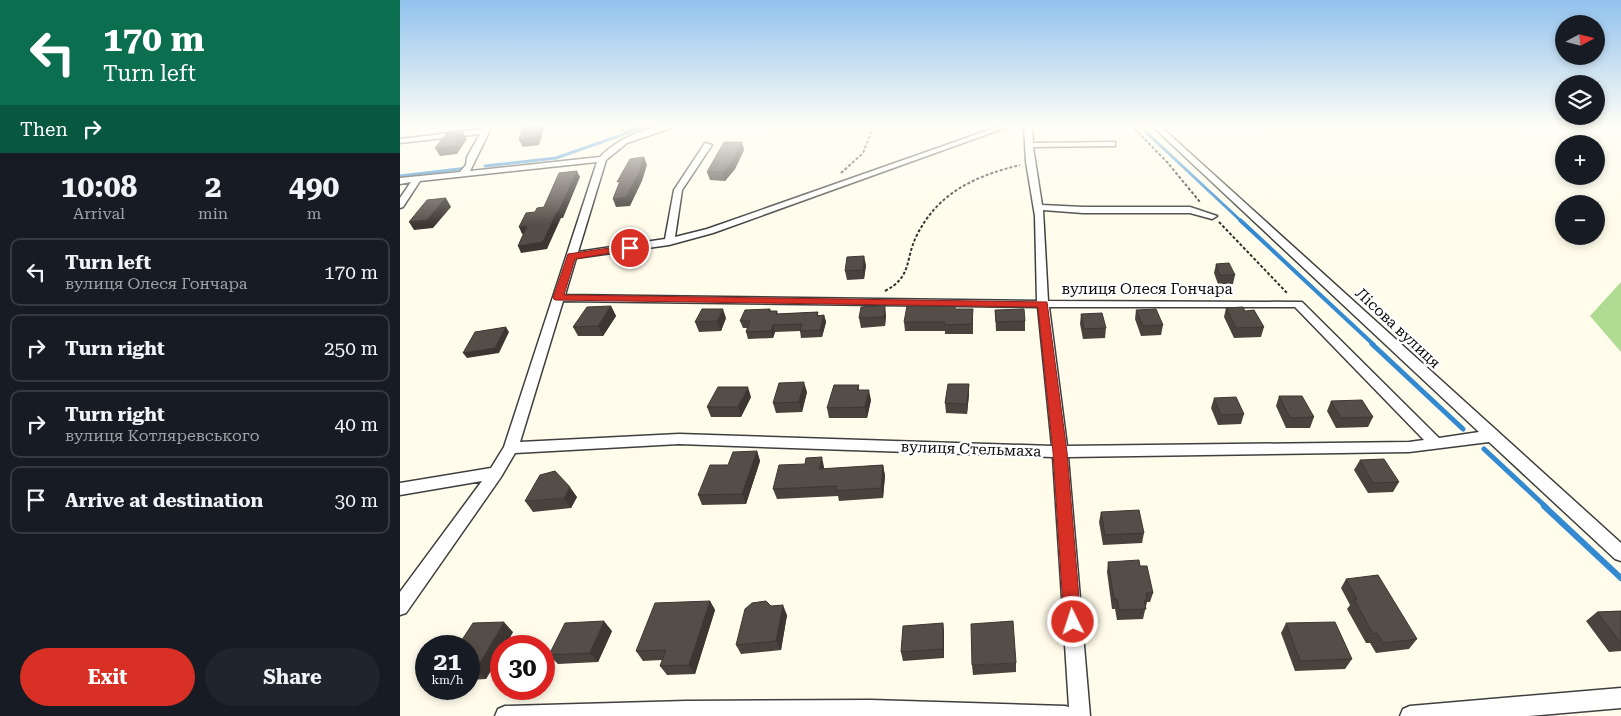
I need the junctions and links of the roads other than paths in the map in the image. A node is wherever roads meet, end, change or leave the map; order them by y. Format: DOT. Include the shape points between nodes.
graph roads {
  1 [pos="471,158"];
  2 [pos="699,158"];
  3 [pos="915,158"];
  4 [pos="1030,158"];
  5 [pos="1191,158"];
  6 [pos="602,159"];
  7 [pos="463,174"];
  8 [pos="417,180"];
  9 [pos="400,181"];
  10 [pos="400,205"];
  11 [pos="1038,207"];
  12 [pos="1212,216"];
  13 [pos="669,242"];
  14 [pos="572,256"];
  15 [pos="558,298"];
  16 [pos="1043,304"];
  17 [pos="1491,436"];
  18 [pos="1437,444"];
  19 [pos="511,448"];
  20 [pos="1060,452"];
  21 [pos="496,473"];
  22 [pos="400,489"];
  23 [pos="1621,554"];
  24 [pos="400,607"];
  25 [pos="1621,698"];
  26 [pos="505,716"];
  27 [pos="1065,716"];
  28 [pos="1080,716"];
  29 [pos="1410,716"];
  1 -- 7 [label="street" via="470,166"];
  2 -- 13 [label="street" via="678,190"];
  3 -- 13 [label="street" via="710,231"];
  4 -- 11 [label="street"];
  5 -- 17 [label="street, Лісова вулиця"];
  6 -- 7 [label="street"];
  6 -- 14 [label="street"];
  7 -- 8 [label="street"];
  8 -- 9 [label="street"];
  8 -- 10 [label="street"];
  11 -- 12 [label="street" via="1190,210"];
  11 -- 16 [label="street"];
  13 -- 14 [label="street"];
  14 -- 15 [label="street"];
  15 -- 16 [label="street, вулиця Олеся Гончара"];
  15 -- 19 [label="street"];
  16 -- 18 [label="street, вулиця Олеся Гончара" via="1298,304"];
  16 -- 20 [label="street"];
  17 -- 18 [label="street, вулиця Стельмаха"];
  17 -- 23 [label="street, Лісова вулиця"];
  18 -- 20 [label="street, вулиця Стельмаха"];
  19 -- 20 [label="street, вулиця Стельмаха" via="679,439"];
  19 -- 21 [label="street"];
  20 -- 28 [label="street"];
  21 -- 22 [label="street"];
  21 -- 24 [label="street"];
  25 -- 29 [label="street"];
  26 -- 27 [label="street" via="822,710"];
}
